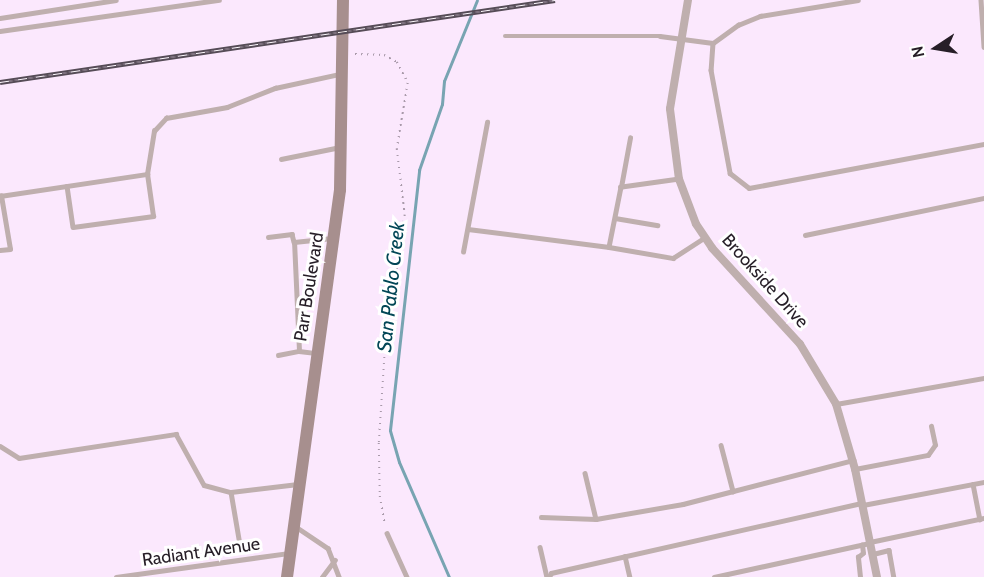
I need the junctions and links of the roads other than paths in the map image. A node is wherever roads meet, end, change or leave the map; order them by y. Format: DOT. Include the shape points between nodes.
graph roads {
  1 [pos="116,0"];
  2 [pos="221,0"];
  3 [pos="343,0"];
  4 [pos="687,0"];
  5 [pos="858,0"];
  6 [pos="981,0"];
  7 [pos="93,2"];
  8 [pos="0,18"];
  9 [pos="0,31"];
  10 [pos="505,36"];
  11 [pos="681,37"];
  12 [pos="713,43"];
  13 [pos="984,47"];
  14 [pos="342,74"];
  15 [pos="488,122"];
  16 [pos="630,138"];
  17 [pos="984,144"];
  18 [pos="342,146"];
  19 [pos="281,159"];
  20 [pos="147,174"];
  21 [pos="679,179"];
  22 [pos="67,186"];
  23 [pos="621,187"];
  24 [pos="1,196"];
  25 [pos="984,198"];
  26 [pos="615,218"];
  27 [pos="657,225"];
  28 [pos="468,229"];
  29 [pos="806,235"];
  30 [pos="268,237"];
  31 [pos="705,237"];
  32 [pos="335,238"];
  33 [pos="294,242"];
  34 [pos="609,246"];
  35 [pos="0,250"];
  36 [pos="463,252"];
  37 [pos="299,351"];
  38 [pos="317,353"];
  39 [pos="278,355"];
  40 [pos="984,378"];
  41 [pos="836,404"];
  42 [pos="931,426"];
  43 [pos="721,445"];
  44 [pos="0,446"];
  45 [pos="853,460"];
  46 [pos="855,469"];
  47 [pos="585,472"];
  48 [pos="984,482"];
  49 [pos="298,484"];
  50 [pos="973,484"];
  51 [pos="733,491"];
  52 [pos="231,492"];
  53 [pos="862,504"];
  54 [pos="541,517"];
  55 [pos="596,519"];
  56 [pos="982,519"];
  57 [pos="292,525"];
  58 [pos="387,533"];
  59 [pos="886,538"];
  60 [pos="239,539"];
  61 [pos="867,543"];
  62 [pos="540,547"];
  63 [pos="889,550"];
  64 [pos="289,553"];
  65 [pos="873,554"];
  66 [pos="625,556"];
  67 [pos="335,560"];
  68 [pos="116,577"];
  69 [pos="287,577"];
  70 [pos="322,577"];
  71 [pos="339,577"];
  72 [pos="407,577"];
  73 [pos="548,577"];
  74 [pos="630,577"];
  75 [pos="714,577"];
  76 [pos="860,577"];
  77 [pos="877,577"];
  78 [pos="894,577"];
  1 -- 7 [label="lane"];
  2 -- 9 [label="lane"];
  3 -- 14 [label="street, Parr Boulevard"];
  4 -- 11 [label="street, Brookside Drive"];
  5 -- 12 [label="lane" via="760,16 738,25"];
  6 -- 13 [label="lane"];
  7 -- 8 [label="lane"];
  10 -- 11 [label="lane"];
  11 -- 12 [label="lane"];
  11 -- 21 [label="street, Brookside Drive" via="670,109"];
  12 -- 17 [label="lane" via="711,70 730,173 748,188"];
  14 -- 18 [label="street, Parr Boulevard"];
  14 -- 20 [label="lane" via="275,88 227,107 166,118 154,131"];
  15 -- 28 [label="lane"];
  16 -- 23 [label="lane"];
  18 -- 19 [label="lane"];
  18 -- 32 [label="street, Parr Boulevard"];
  20 -- 22 [label="lane"];
  20 -- 22 [label="lane" via="153,216 73,227"];
  21 -- 23 [label="lane"];
  21 -- 31 [label="street, Brookside Drive"];
  22 -- 24 [label="lane"];
  23 -- 26 [label="lane"];
  24 -- 35 [label="lane" via="9,249"];
  25 -- 29 [label="lane"];
  26 -- 27 [label="lane"];
  26 -- 34 [label="lane"];
  28 -- 34 [label="lane"];
  28 -- 36 [label="lane"];
  30 -- 33 [label="lane" via="292,234"];
  31 -- 34 [label="lane" via="673,258"];
  31 -- 41 [label="street, Brookside Drive" via="728,268 800,344"];
  32 -- 33 [label="lane"];
  32 -- 38 [label="street, Parr Boulevard"];
  33 -- 37 [label="lane"];
  37 -- 38 [label="lane"];
  37 -- 39 [label="lane"];
  38 -- 49 [label="street, Parr Boulevard"];
  40 -- 41 [label="lane"];
  41 -- 45 [label="street, Brookside Drive"];
  42 -- 46 [label="lane" via="935,445 928,455"];
  43 -- 51 [label="lane"];
  44 -- 52 [label="lane" via="19,458 176,434 204,485"];
  45 -- 46 [label="street, Brookside Drive"];
  45 -- 51 [label="lane"];
  46 -- 53 [label="street, Brookside Drive"];
  47 -- 55 [label="lane"];
  48 -- 50 [label="lane"];
  49 -- 52 [label="lane"];
  49 -- 57 [label="street, Parr Boulevard"];
  50 -- 53 [label="lane"];
  50 -- 56 [label="lane"];
  51 -- 55 [label="lane"];
  52 -- 60 [label="lane"];
  53 -- 61 [label="street, Brookside Drive"];
  53 -- 66 [label="lane"];
  54 -- 55 [label="lane"];
  56 -- 59 [label="lane"];
  57 -- 64 [label="street, Parr Boulevard"];
  57 -- 67 [label="lane" via="328,548"];
  58 -- 72 [label="lane"];
  59 -- 61 [label="lane"];
  59 -- 63 [label="lane"];
  61 -- 65 [label="street, Brookside Drive"];
  61 -- 75 [label="lane"];
  61 -- 76 [label="lane" via="858,557"];
  62 -- 73 [label="lane"];
  63 -- 65 [label="lane"];
  63 -- 78 [label="lane"];
  64 -- 68 [label="lane, Radiant Avenue"];
  64 -- 69 [label="street, Parr Boulevard"];
  65 -- 77 [label="street, Brookside Drive"];
  66 -- 73 [label="lane" via="551,573"];
  66 -- 74 [label="lane"];
  67 -- 70 [label="lane"];
  67 -- 71 [label="lane"];
}
